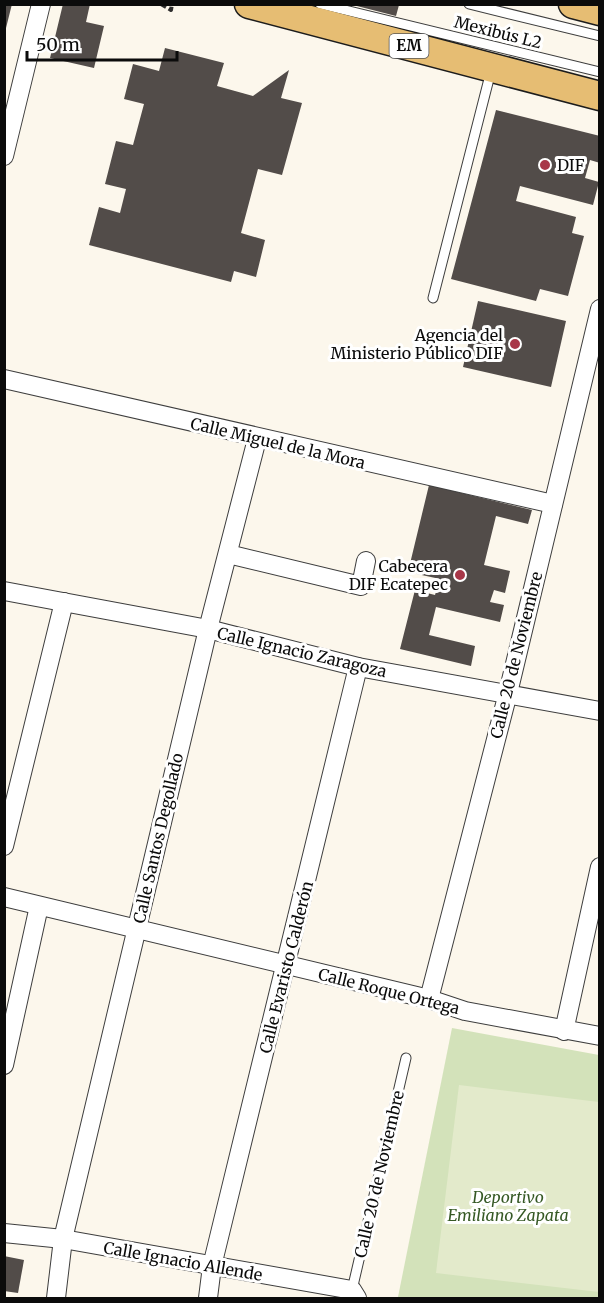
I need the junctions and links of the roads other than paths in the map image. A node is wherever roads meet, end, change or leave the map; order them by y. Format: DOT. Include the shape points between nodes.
graph roads {
  1 [pos="40,4"];
  2 [pos="249,4"];
  3 [pos="320,4"];
  4 [pos="469,4"];
  5 [pos="573,4"];
  6 [pos="600,11"];
  7 [pos="600,36"];
  8 [pos="492,68"];
  9 [pos="600,72"];
  10 [pos="600,96"];
  11 [pos="4,156"];
  12 [pos="433,298"];
  13 [pos="600,309"];
  14 [pos="594,356"];
  15 [pos="4,379"];
  16 [pos="257,439"];
  17 [pos="553,504"];
  18 [pos="228,554"];
  19 [pos="366,561"];
  20 [pos="4,591"];
  21 [pos="64,602"];
  22 [pos="208,629"];
  23 [pos="358,667"];
  24 [pos="508,693"];
  25 [pos="600,711"];
  26 [pos="4,846"];
  27 [pos="600,867"];
  28 [pos="4,897"];
  29 [pos="39,906"];
  30 [pos="136,929"];
  31 [pos="286,966"];
  32 [pos="429,999"];
  33 [pos="564,1031"];
  34 [pos="600,1036"];
  35 [pos="406,1058"];
  36 [pos="4,1065"];
  37 [pos="4,1233"];
  38 [pos="63,1239"];
  39 [pos="212,1266"];
  40 [pos="355,1294"];
  41 [pos="56,1299"];
  42 [pos="208,1299"];
  1 -- 11 [label="street"];
  2 -- 8 [label="main road, EM"];
  3 -- 9 [label="lane, Mexibús L2"];
  4 -- 7 [label="lane, Mexibús L2"];
  5 -- 6 [label="main road"];
  8 -- 10 [label="main road, EM"];
  8 -- 12 [label="lane"];
  13 -- 14 [label="street, Calle 20 de Noviembre"];
  14 -- 17 [label="street, Calle 20 de Noviembre"];
  15 -- 16 [label="street, Calle Miguel de la Mora"];
  16 -- 17 [label="street, Calle Miguel de la Mora"];
  16 -- 18 [label="street, Calle Santos Degollado"];
  17 -- 24 [label="street, Calle 20 de Noviembre"];
  18 -- 19 [label="street" via="361,586"];
  18 -- 22 [label="street, Calle Santos Degollado"];
  20 -- 21 [label="street, Calle Ignacio Zaragoza"];
  21 -- 22 [label="street, Calle Ignacio Zaragoza"];
  21 -- 26 [label="street"];
  22 -- 23 [label="street, Calle Ignacio Zaragoza"];
  22 -- 30 [label="street, Calle Santos Degollado"];
  23 -- 24 [label="street, Calle Ignacio Zaragoza"];
  23 -- 31 [label="street, Calle Evaristo Calderón"];
  24 -- 25 [label="street, Calle Ignacio Zaragoza"];
  24 -- 32 [label="street, Calle 20 de Noviembre"];
  27 -- 33 [label="street"];
  28 -- 29 [label="street, Calle Roque Ortega"];
  29 -- 30 [label="street, Calle Roque Ortega"];
  29 -- 36 [label="street"];
  30 -- 31 [label="street, Calle Roque Ortega"];
  30 -- 38 [label="street, Calle Santos Degollado"];
  31 -- 32 [label="street, Calle Roque Ortega"];
  31 -- 39 [label="street, Calle Evaristo Calderón"];
  32 -- 33 [label="street, Calle Roque Ortega" via="465,1011"];
  33 -- 34 [label="street, Calle Roque Ortega"];
  35 -- 40 [label="lane, Calle 20 de Noviembre"];
  37 -- 38 [label="street, Calle Ignacio Allende"];
  38 -- 39 [label="street, Calle Ignacio Allende"];
  38 -- 41 [label="street, Calle Santos Degollado"];
  39 -- 40 [label="street, Calle Ignacio Allende"];
  39 -- 42 [label="street, Calle Evaristo Calderón"];
}
